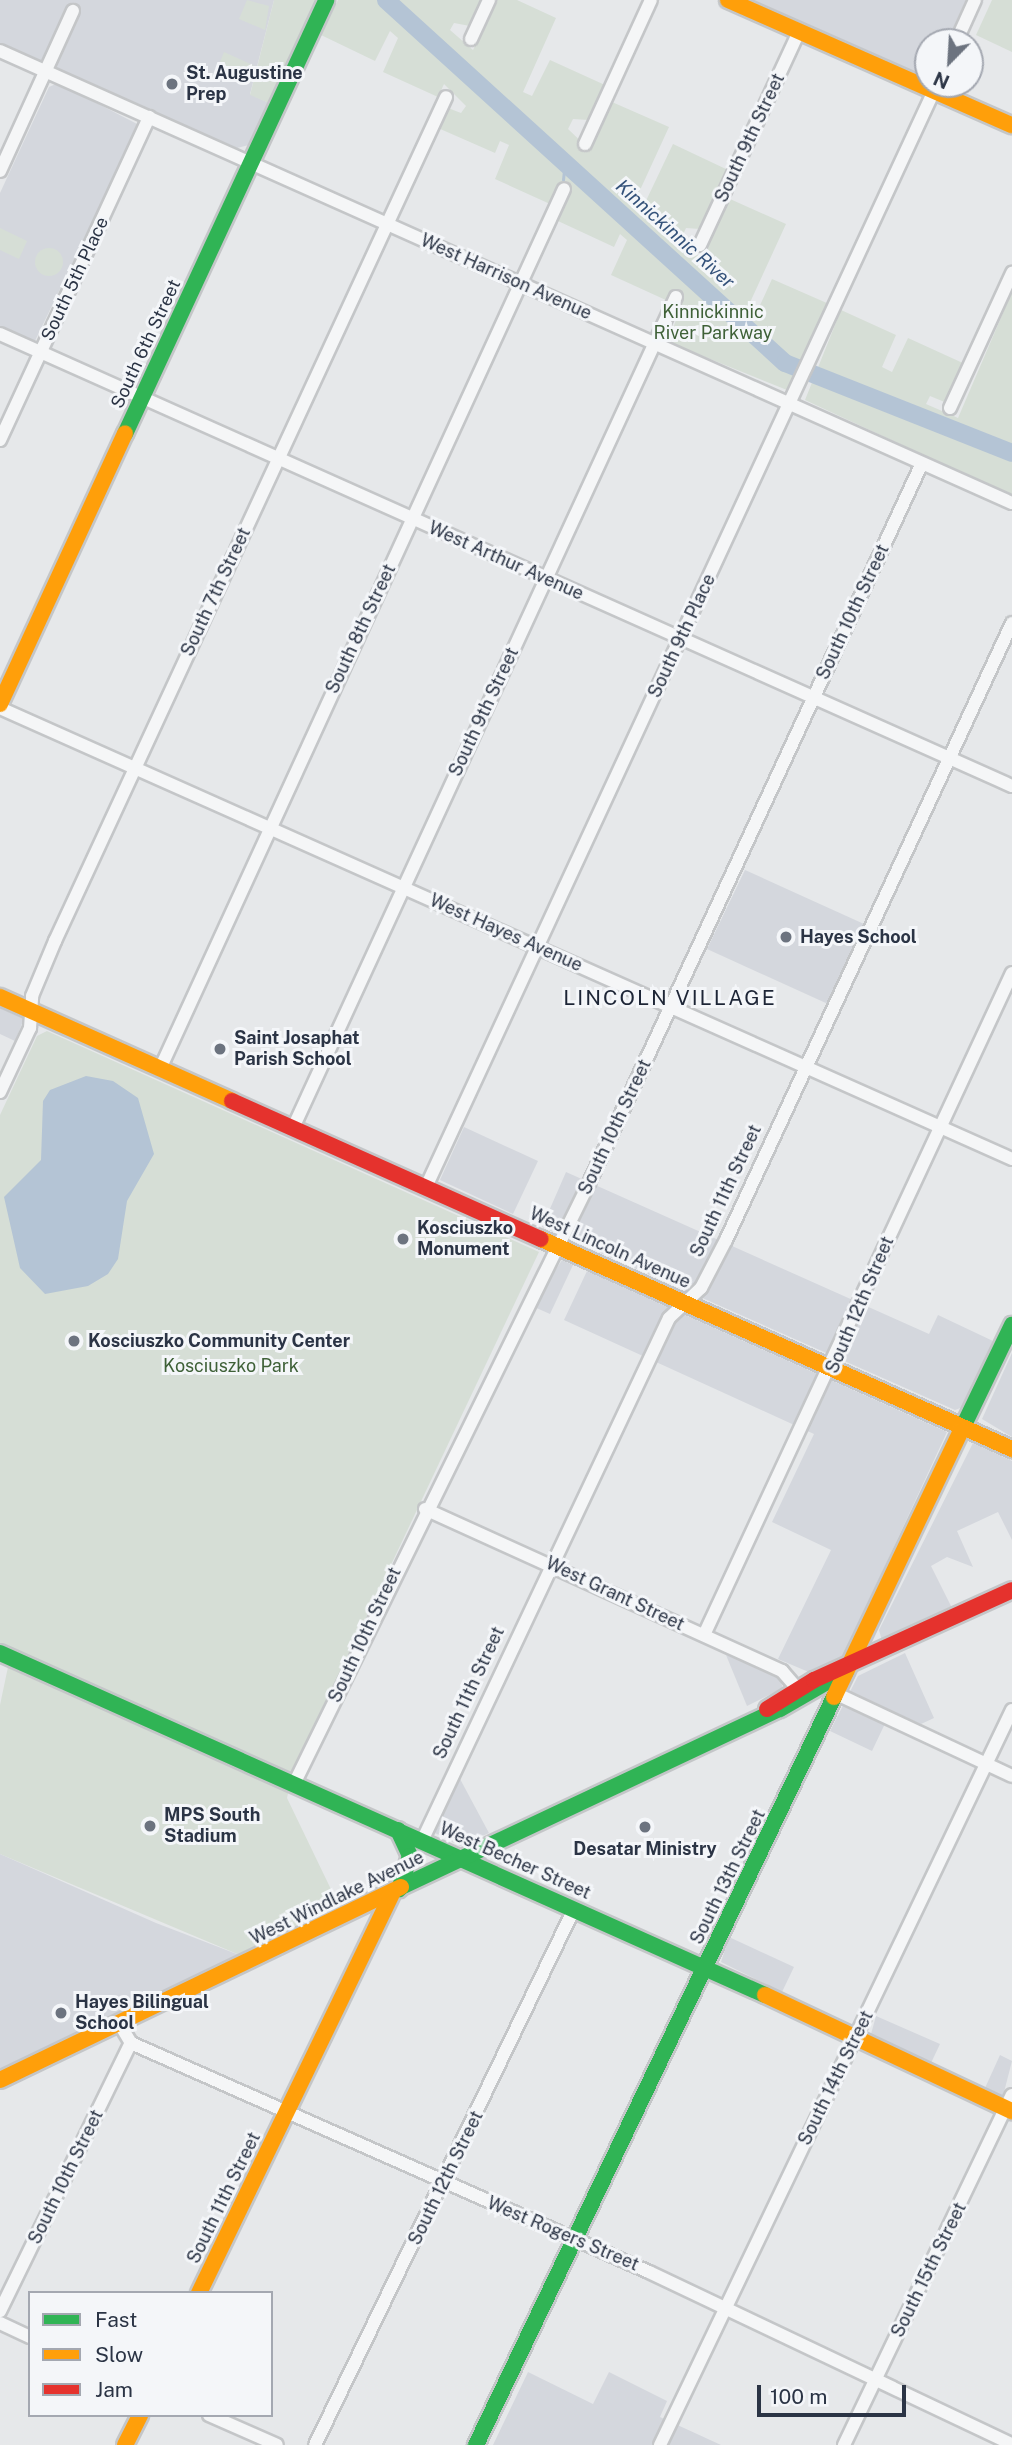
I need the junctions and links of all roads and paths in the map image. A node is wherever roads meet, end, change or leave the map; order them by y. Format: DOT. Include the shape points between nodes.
graph roads {
  1 [pos="326,0"];
  2 [pos="489,0"];
  3 [pos="651,0"];
  4 [pos="728,0"];
  5 [pos="975,0"];
  6 [pos="73,10"];
  7 [pos="962,28"];
  8 [pos="799,32"];
  9 [pos="471,39"];
  10 [pos="0,51"];
  11 [pos="45,71"];
  12 [pos="914,79"];
  13 [pos="446,97"];
  14 [pos="930,98"];
  15 [pos="957,98"];
  16 [pos="149,117"];
  17 [pos="1012,125"];
  18 [pos="584,144"];
  19 [pos="251,163"];
  20 [pos="0,171"];
  21 [pos="564,189"];
  22 [pos="387,224"];
  23 [pos="700,245"];
  24 [pos="1012,273"];
  25 [pos="522,284"];
  26 [pos="676,297"];
  27 [pos="0,334"];
  28 [pos="654,345"];
  29 [pos="41,352"];
  30 [pos="143,398"];
  31 [pos="790,405"];
  32 [pos="950,408"];
  33 [pos="0,440"];
  34 [pos="278,460"];
  35 [pos="922,463"];
  36 [pos="1012,503"];
  37 [pos="412,519"];
  38 [pos="546,579"];
  39 [pos="1012,623"];
  40 [pos="680,638"];
  41 [pos="814,698"];
  42 [pos="0,706"];
  43 [pos="950,758"];
  44 [pos="134,768"];
  45 [pos="1012,786"];
  46 [pos="270,828"];
  47 [pos="404,887"];
  48 [pos="538,947"];
  49 [pos="1012,973"];
  50 [pos="0,997"];
  51 [pos="671,1007"];
  52 [pos="31,1011"];
  53 [pos="806,1066"];
  54 [pos="160,1069"];
  55 [pos="0,1092"];
  56 [pos="941,1126"];
  57 [pos="293,1128"];
  58 [pos="1012,1159"];
  59 [pos="425,1187"];
  60 [pos="555,1245"];
  61 [pos="685,1303"];
  62 [pos="1012,1325"];
  63 [pos="833,1368"];
  64 [pos="964,1427"];
  65 [pos="1012,1450"];
  66 [pos="425,1509"];
  67 [pos="552,1565"];
  68 [pos="1012,1591"];
  69 [pos="704,1635"];
  70 [pos="0,1653"];
  71 [pos="850,1667"];
  72 [pos="797,1688"];
  73 [pos="837,1694"];
  74 [pos="1012,1710"];
  75 [pos="765,1711"];
  76 [pos="986,1764"];
  77 [pos="1012,1776"];
  78 [pos="295,1784"];
  79 [pos="398,1830"];
  80 [pos="422,1840"];
  81 [pos="463,1859"];
  82 [pos="396,1891"];
  83 [pos="574,1909"];
  84 [pos="706,1967"];
  85 [pos="119,2023"];
  86 [pos="855,2038"];
  87 [pos="131,2043"];
  88 [pos="0,2080"];
  89 [pos="1010,2105"];
  90 [pos="287,2112"];
  91 [pos="444,2183"];
  92 [pos="575,2239"];
  93 [pos="200,2291"];
  94 [pos="726,2308"];
  95 [pos="0,2311"];
  96 [pos="0,2323"];
  97 [pos="28,2336"];
  98 [pos="876,2379"];
  99 [pos="139,2417"];
  100 [pos="214,2417"];
  101 [pos="1011,2443"];
  102 [pos="125,2445"];
  103 [pos="277,2445"];
  104 [pos="315,2445"];
  105 [pos="477,2445"];
  106 [pos="660,2445"];
  107 [pos="844,2445"];
  1 -- 19 [label="street, South 6th Street"];
  2 -- 9 [label="street"];
  3 -- 18 [label="street"];
  4 -- 8 [label="street"];
  5 -- 7 [label="street"];
  6 -- 11 [label="street"];
  8 -- 12 [label="street"];
  8 -- 23 [label="street, South 9th Street"];
  10 -- 11 [label="street, West Harrison Avenue"];
  11 -- 16 [label="street, West Harrison Avenue"];
  11 -- 20 [label="street"];
  13 -- 22 [label="street, South 7th Street"];
  14 -- 31 [label="street, South 9th Place"];
  15 -- 17 [label="street"];
  16 -- 19 [label="street, West Harrison Avenue"];
  16 -- 29 [label="street, South 5th Place"];
  19 -- 22 [label="street, West Harrison Avenue"];
  19 -- 30 [label="street, South 6th Street"];
  21 -- 25 [label="street, South 8th Street"];
  22 -- 25 [label="street, West Harrison Avenue"];
  22 -- 34 [label="street, South 7th Street"];
  24 -- 32 [label="street"];
  25 -- 28 [label="street, West Harrison Avenue"];
  25 -- 37 [label="street, South 8th Street"];
  26 -- 28 [label="street, South 9th Street"];
  27 -- 29 [label="street, West Arthur Avenue"];
  28 -- 31 [label="street, West Harrison Avenue"];
  28 -- 38 [label="street, South 9th Street"];
  29 -- 30 [label="street, West Arthur Avenue"];
  29 -- 33 [label="street, South 5th Place"];
  30 -- 34 [label="street, West Arthur Avenue"];
  30 -- 42 [label="street, South 6th Street"];
  31 -- 35 [label="street, West Harrison Avenue"];
  31 -- 40 [label="street, South 9th Place"];
  34 -- 37 [label="street, West Arthur Avenue"];
  34 -- 44 [label="street, South 7th Street"];
  35 -- 36 [label="street, West Harrison Avenue"];
  35 -- 41 [label="street, South 10th Street"];
  37 -- 38 [label="street, West Arthur Avenue"];
  37 -- 46 [label="street, South 8th Street"];
  38 -- 40 [label="street, West Arthur Avenue"];
  38 -- 47 [label="street, South 9th Street"];
  39 -- 43 [label="street, South 11th Street"];
  40 -- 41 [label="street, West Arthur Avenue"];
  40 -- 48 [label="street, South 9th Place"];
  41 -- 43 [label="street, West Arthur Avenue"];
  41 -- 51 [label="street, South 10th Street"];
  42 -- 44 [label="street, West Hayes Avenue"];
  43 -- 45 [label="street, West Arthur Avenue"];
  43 -- 53 [label="street, South 11th Street"];
  44 -- 46 [label="street, West Hayes Avenue"];
  44 -- 52 [label="street, South 7th Street" via="50,952"];
  46 -- 47 [label="street, West Hayes Avenue"];
  46 -- 54 [label="street, South 8th Street"];
  47 -- 48 [label="street, West Hayes Avenue"];
  47 -- 57 [label="street, South 9th Street"];
  48 -- 51 [label="street, West Hayes Avenue"];
  48 -- 59 [label="street, South 9th Place"];
  49 -- 56 [label="street, South 12th Street"];
  50 -- 52 [label="street, West Lincoln Avenue"];
  51 -- 53 [label="street, West Hayes Avenue"];
  51 -- 60 [label="street, South 10th Street"];
  52 -- 54 [label="street, West Lincoln Avenue"];
  52 -- 55 [label="street, South 7th Street" via="30,1028"];
  53 -- 56 [label="street, West Hayes Avenue"];
  53 -- 61 [label="street, South 11th Street" via="707,1276"];
  54 -- 57 [label="street, West Lincoln Avenue"];
  56 -- 58 [label="street, West Hayes Avenue"];
  56 -- 63 [label="street, South 12th Street"];
  57 -- 59 [label="street, West Lincoln Avenue"];
  59 -- 60 [label="street, West Lincoln Avenue"];
  60 -- 61 [label="street, West Lincoln Avenue"];
  60 -- 66 [label="street, South 10th Street"];
  61 -- 63 [label="street, West Lincoln Avenue"];
  61 -- 67 [label="street, South 11th Street" via="669,1318"];
  62 -- 64 [label="street, South 13th Street"];
  63 -- 64 [label="street, West Lincoln Avenue"];
  63 -- 69 [label="street, South 12th Street"];
  64 -- 65 [label="street, West Lincoln Avenue"];
  64 -- 71 [label="street, South 13th Street"];
  66 -- 67 [label="street, West Grant Street"];
  66 -- 78 [label="street, South 10th Street"];
  67 -- 69 [label="street, West Grant Street"];
  67 -- 80 [label="street, South 11th Street"];
  68 -- 71 [label="street, West Windlake Avenue"];
  69 -- 72 [label="street, West Grant Street" via="782,1671"];
  70 -- 78 [label="street, West Becher Street"];
  71 -- 72 [label="street, West Windlake Avenue"];
  71 -- 73 [label="street, South 13th Street"];
  71 -- 75 [label="street, West Windlake Avenue" via="825,1686"];
  72 -- 75 [label="street, West Windlake Avenue"];
  73 -- 76 [label="street"];
  73 -- 84 [label="street, South 13th Street"];
  74 -- 76 [label="street, South 14th Street"];
  75 -- 81 [label="street, West Windlake Avenue"];
  76 -- 77 [label="street"];
  76 -- 86 [label="street, South 14th Street"];
  78 -- 79 [label="street, West Becher Street"];
  79 -- 80 [label="street, West Becher Street"];
  79 -- 82 [label="street, South 11th Street" via="410,1856"];
  80 -- 81 [label="street, West Becher Street"];
  81 -- 82 [label="street, West Windlake Avenue"];
  81 -- 83 [label="street, West Becher Street"];
  82 -- 85 [label="street, West Windlake Avenue"];
  82 -- 90 [label="street, South 11th Street"];
  83 -- 84 [label="street, West Becher Street"];
  83 -- 91 [label="street, South 12th Street"];
  84 -- 86 [label="street, West Becher Street"];
  84 -- 92 [label="street, South 13th Street"];
  85 -- 87 [label="street"];
  85 -- 88 [label="street, West Windlake Avenue"];
  86 -- 89 [label="street, West Becher Street"];
  86 -- 94 [label="street, South 14th Street"];
  87 -- 90 [label="street, West Rogers Street"];
  87 -- 95 [label="street, South 10th Street"];
  89 -- 98 [label="street, South 15th Street"];
  90 -- 91 [label="street, West Rogers Street"];
  90 -- 93 [label="street, South 11th Street"];
  91 -- 92 [label="street, West Rogers Street"];
  91 -- 104 [label="street, South 12th Street"];
  92 -- 94 [label="street, West Rogers Street"];
  92 -- 105 [label="street, South 13th Street"];
  94 -- 98 [label="street, West Rogers Street"];
  94 -- 106 [label="street, South 14th Street"];
  96 -- 97 [label="street"];
  98 -- 101 [label="street, West Rogers Street"];
  98 -- 107 [label="street, South 15th Street"];
  99 -- 102 [label="street"];
  100 -- 103 [label="street"];
}
